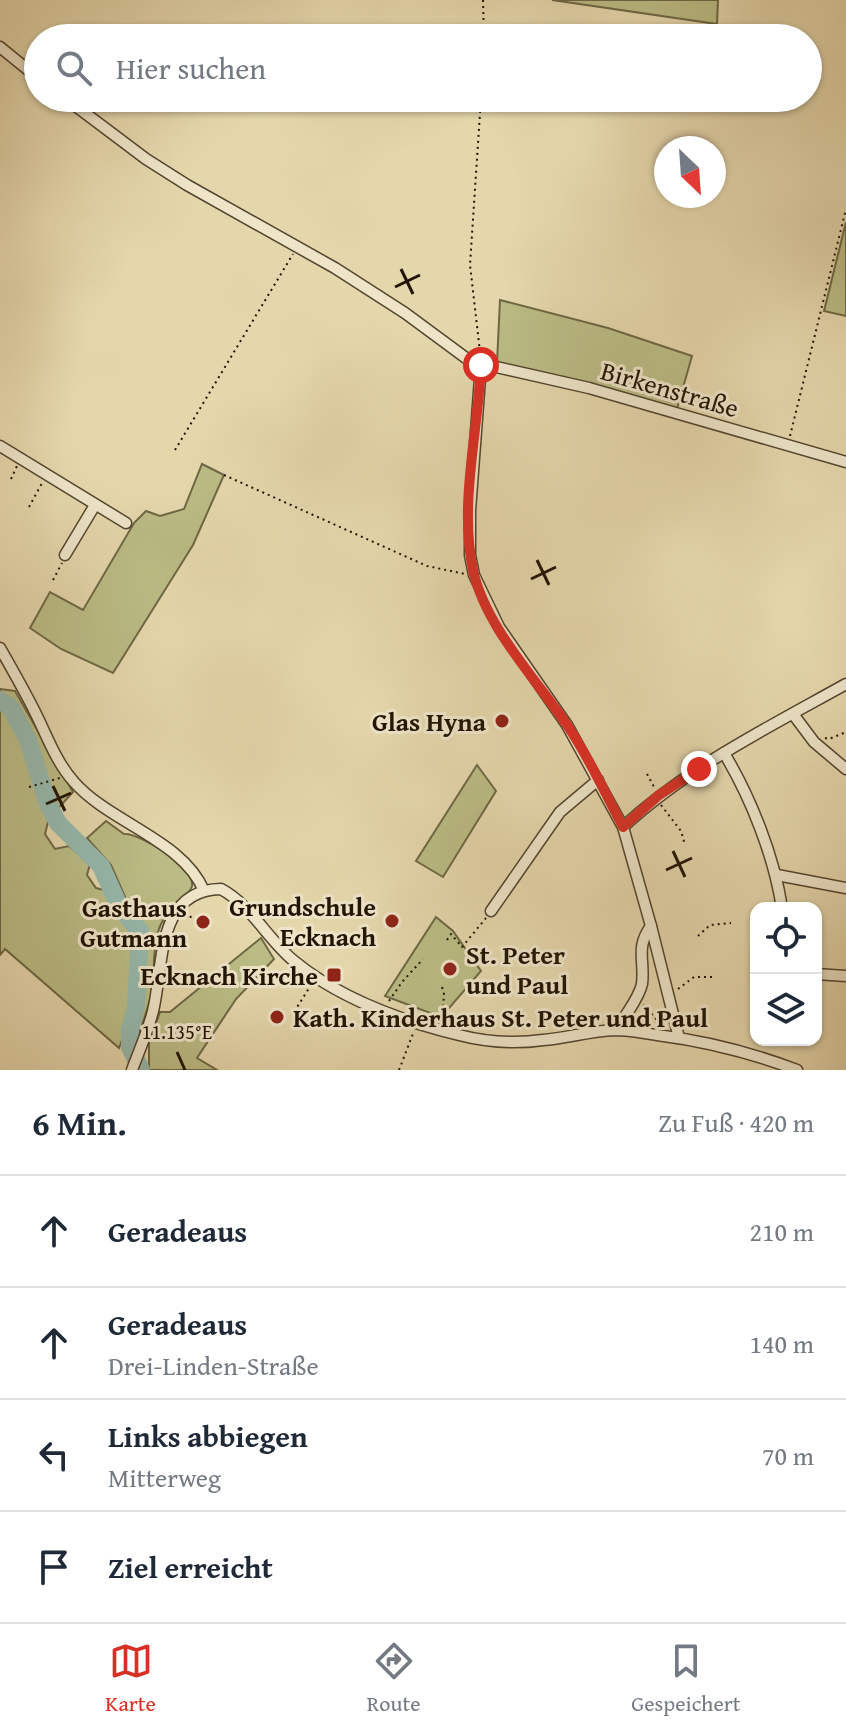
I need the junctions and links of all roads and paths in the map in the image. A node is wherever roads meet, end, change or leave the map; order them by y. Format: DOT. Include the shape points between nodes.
graph roads {
  1 [pos="483,0"];
  2 [pos="484,24"];
  3 [pos="0,47"];
  4 [pos="24,67"];
  5 [pos="84,112"];
  6 [pos="480,112"];
  7 [pos="846,209"];
  8 [pos="298,247"];
  9 [pos="481,365"];
  10 [pos="787,445"];
  11 [pos="0,446"];
  12 [pos="175,450"];
  13 [pos="22,459"];
  14 [pos="846,462"];
  15 [pos="47,475"];
  16 [pos="224,475"];
  17 [pos="11,479"];
  18 [pos="95,505"];
  19 [pos="29,507"];
  20 [pos="126,523"];
  21 [pos="65,555"];
  22 [pos="474,575"];
  23 [pos="53,580"];
  24 [pos="0,648"];
  25 [pos="846,684"];
  26 [pos="793,714"];
  27 [pos="846,732"];
  28 [pos="811,738"];
  29 [pos="724,753"];
  30 [pos="846,769"];
  31 [pos="647,774"];
  32 [pos="598,780"];
  33 [pos="49,781"];
  34 [pos="29,787"];
  35 [pos="657,797"];
  36 [pos="623,827"];
  37 [pos="685,845"];
  38 [pos="777,875"];
  39 [pos="846,888"];
  40 [pos="204,891"];
  41 [pos="781,902"];
  42 [pos="491,911"];
  43 [pos="193,915"];
  44 [pos="188,919"];
  45 [pos="731,923"];
  46 [pos="651,926"];
  47 [pos="698,936"];
  48 [pos="447,940"];
  49 [pos="423,959"];
  50 [pos="822,974"];
  51 [pos="846,976"];
  52 [pos="317,977"];
  53 [pos="713,977"];
  54 [pos="442,987"];
  55 [pos="639,992"];
  56 [pos="669,995"];
  57 [pos="290,1006"];
  58 [pos="297,1007"];
  59 [pos="385,1012"];
  60 [pos="442,1020"];
  61 [pos="623,1020"];
  62 [pos="416,1022"];
  63 [pos="306,1028"];
  64 [pos="658,1035"];
  65 [pos="679,1038"];
  66 [pos="132,1070"];
  67 [pos="399,1070"];
  68 [pos="797,1070"];
  1 -- 2 [label="path"];
  3 -- 4 [label="street"];
  5 -- 8 [label="street, Birkenstraße" via="187,185"];
  6 -- 9 [label="path" via="470,265"];
  7 -- 10 [label="path"];
  8 -- 9 [label="street, Birkenstraße"];
  8 -- 12 [label="path"];
  9 -- 10 [label="street, Birkenstraße" via="589,388"];
  9 -- 22 [label="street" via="471,484"];
  10 -- 14 [label="street, Birkenstraße"];
  11 -- 13 [label="street"];
  13 -- 15 [label="street"];
  13 -- 17 [label="path"];
  15 -- 18 [label="street"];
  15 -- 19 [label="path"];
  16 -- 22 [label="path" via="427,566"];
  18 -- 20 [label="street"];
  18 -- 21 [label="street"];
  21 -- 23 [label="path"];
  22 -- 32 [label="street" via="487,607"];
  24 -- 40 [label="street" via="73,782 181,860"];
  25 -- 26 [label="street"];
  26 -- 28 [label="street"];
  26 -- 29 [label="street"];
  27 -- 28 [label="path" via="829,739"];
  28 -- 30 [label="street"];
  29 -- 35 [label="street"];
  29 -- 38 [label="street" via="748,798"];
  31 -- 35 [label="path"];
  32 -- 36 [label="street"];
  32 -- 42 [label="street" via="560,812"];
  33 -- 34 [label="path"];
  35 -- 36 [label="street"];
  35 -- 37 [label="path"];
  36 -- 46 [label="street"];
  38 -- 39 [label="street"];
  38 -- 41 [label="street"];
  40 -- 52 [label="street" via="230,894 294,961"];
  40 -- 66 [label="street" via="186,903 166,930 153,1011"];
  42 -- 48 [label="path" via="462,947 451,934"];
  43 -- 44 [label="path"];
  45 -- 47 [label="path" via="710,925"];
  46 -- 55 [label="street" via="640,949"];
  46 -- 56 [label="street"];
  49 -- 59 [label="path"];
  50 -- 51 [label="street"];
  52 -- 58 [label="path"];
  52 -- 59 [label="street"];
  53 -- 56 [label="path" via="694,977"];
  54 -- 60 [label="path"];
  55 -- 61 [label="street"];
  55 -- 64 [label="path" via="645,1009 657,1020"];
  56 -- 65 [label="street"];
  57 -- 58 [label="path"];
  58 -- 63 [label="path" via="294,1012 308,1022"];
  59 -- 62 [label="street"];
  62 -- 64 [label="street" via="462,1036 519,1043 587,1031"];
  62 -- 67 [label="path"];
  64 -- 65 [label="street"];
  65 -- 68 [label="street"];
}
